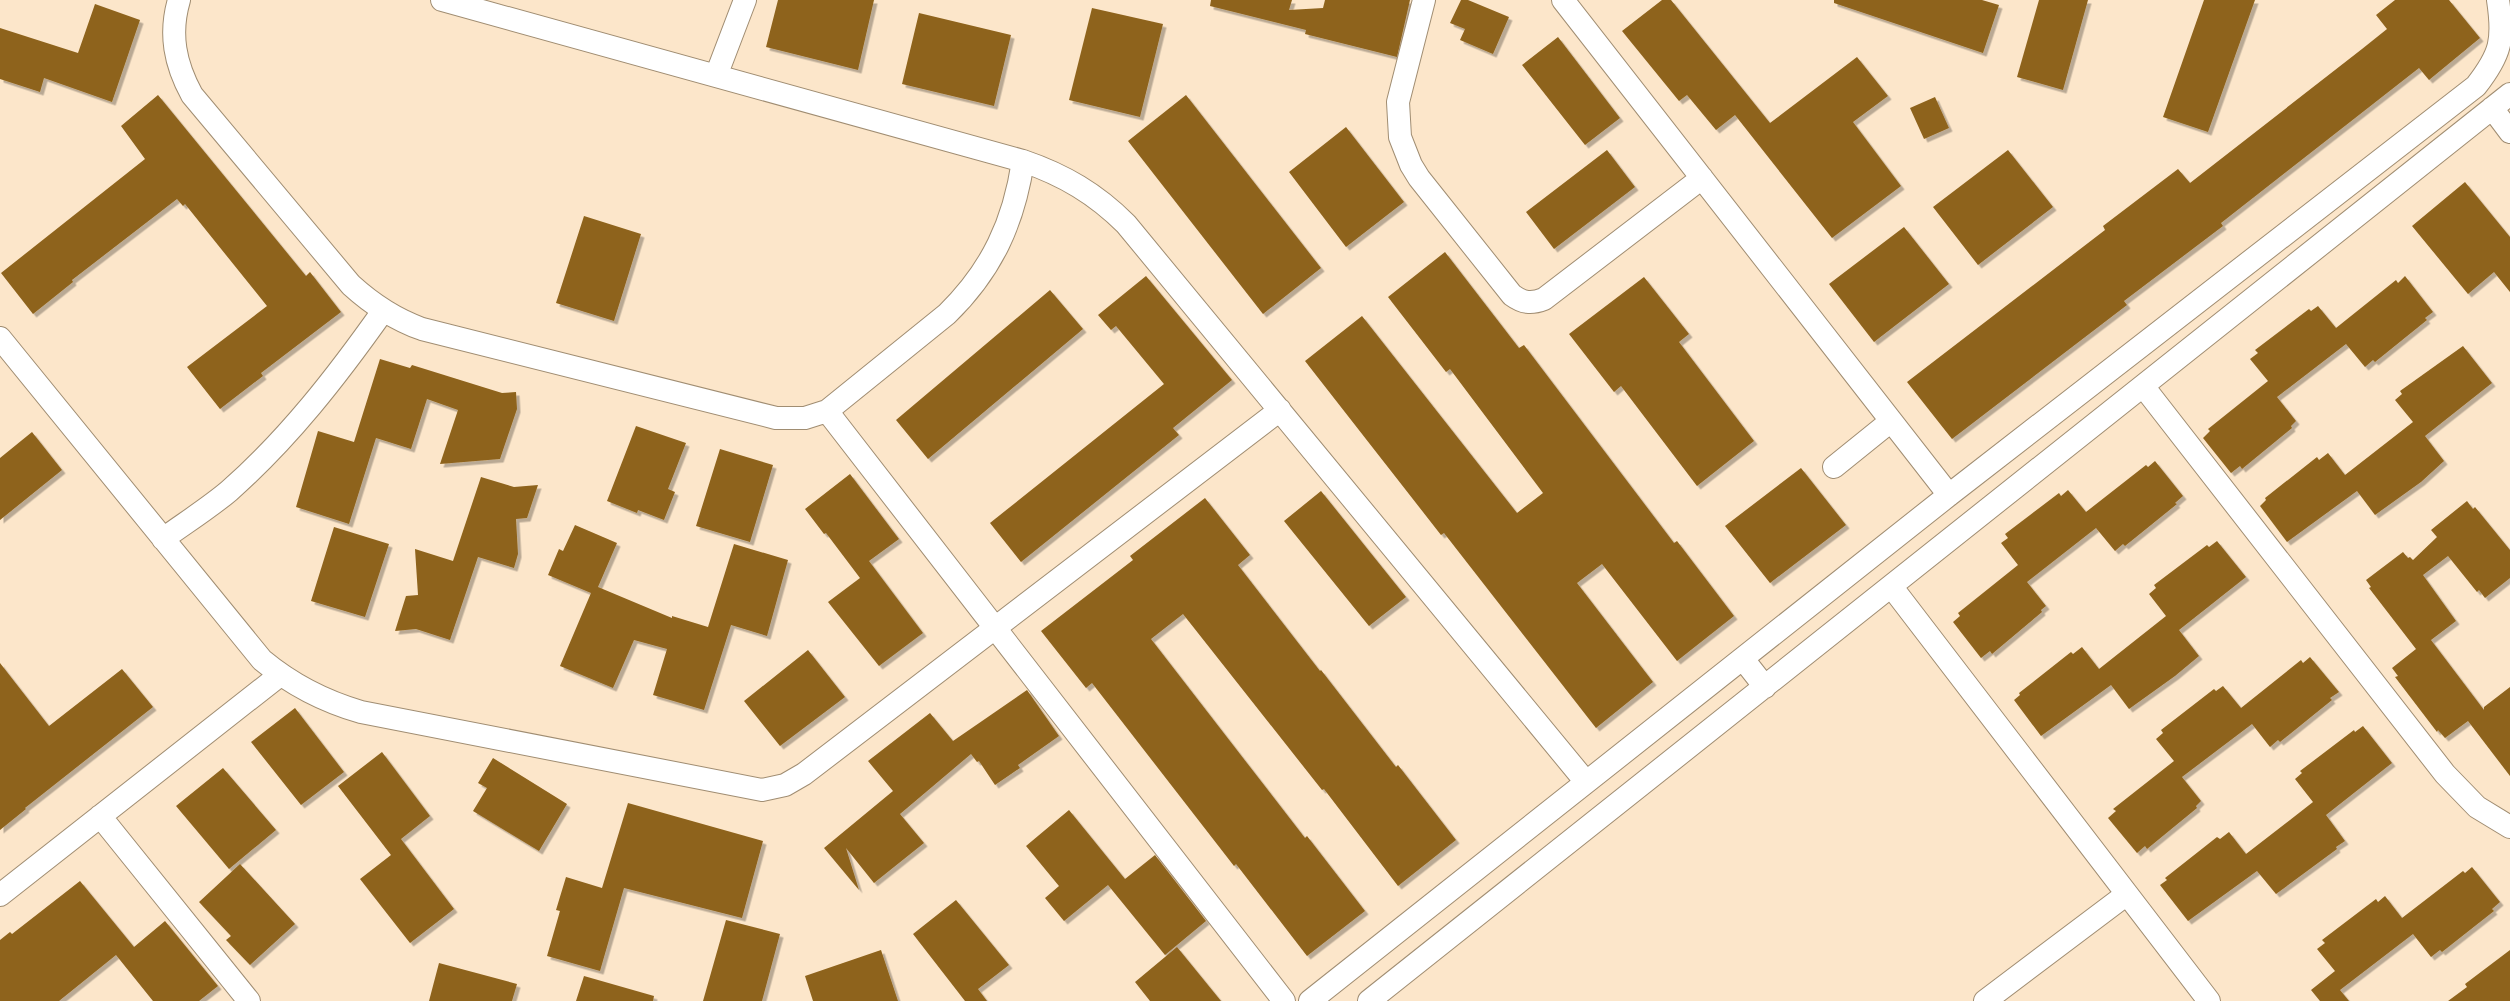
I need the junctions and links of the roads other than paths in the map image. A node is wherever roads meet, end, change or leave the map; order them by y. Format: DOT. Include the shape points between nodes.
graph roads {
  1 [pos="179,0"];
  2 [pos="442,0"];
  3 [pos="745,0"];
  4 [pos="1424,0"];
  5 [pos="1563,0"];
  6 [pos="2498,0"];
  7 [pos="716,76"];
  8 [pos="2510,94"];
  9 [pos="2492,108"];
  10 [pos="2510,132"];
  11 [pos="1023,161"];
  12 [pos="1702,178"];
  13 [pos="383,311"];
  14 [pos="0,338"];
  15 [pos="2143,386"];
  16 [pos="1280,410"];
  17 [pos="827,411"];
  18 [pos="1892,421"];
  19 [pos="1834,467"];
  20 [pos="1949,495"];
  21 [pos="163,539"];
  22 [pos="1891,586"];
  23 [pos="995,628"];
  24 [pos="1743,659"];
  25 [pos="280,675"];
  26 [pos="1765,687"];
  27 [pos="1586,782"];
  28 [pos="100,816"];
  29 [pos="2510,827"];
  30 [pos="2127,894"];
  31 [pos="0,895"];
  32 [pos="248,1001"];
  33 [pos="1284,1001"];
  34 [pos="1310,1001"];
  35 [pos="1369,1001"];
  36 [pos="1985,1001"];
  37 [pos="2209,1001"];
  1 -- 13 [label="street" via="174,16 174,47 183,79 192,95 351,285"];
  2 -- 7 [label="street"];
  3 -- 7 [label="street"];
  4 -- 12 [label="street" via="1398,102 1400,137 1419,178 1518,300 1531,303 1544,299"];
  5 -- 12 [label="street"];
  6 -- 20 [label="street" via="2503,30 2498,50 2489,69 2476,86"];
  7 -- 11 [label="street"];
  8 -- 9 [label="street"];
  9 -- 10 [label="street"];
  9 -- 15 [label="street"];
  11 -- 16 [label="street" via="1071,180 1126,224"];
  11 -- 17 [label="street" via="1012,212 992,259 979,279 947,314"];
  12 -- 18 [label="street"];
  13 -- 17 [label="street" via="397,320 422,329 776,418 805,418"];
  13 -- 21 [label="street" via="340,372 295,426 229,491"];
  14 -- 21 [label="street"];
  15 -- 22 [label="street"];
  15 -- 29 [label="street" via="2445,774 2477,807"];
  16 -- 23 [label="street"];
  16 -- 27 [label="street"];
  17 -- 23 [label="street"];
  18 -- 19 [label="street"];
  18 -- 20 [label="street"];
  20 -- 24 [label="street"];
  21 -- 25 [label="street" via="262,660"];
  22 -- 26 [label="street"];
  22 -- 30 [label="street"];
  23 -- 25 [label="street" via="795,780 762,790 361,712 320,698"];
  23 -- 33 [label="street"];
  24 -- 26 [label="street"];
  24 -- 27 [label="street"];
  25 -- 28 [label="street"];
  26 -- 35 [label="street"];
  27 -- 34 [label="street"];
  28 -- 31 [label="street"];
  28 -- 32 [label="street"];
  30 -- 36 [label="street"];
  30 -- 37 [label="street"];
}
